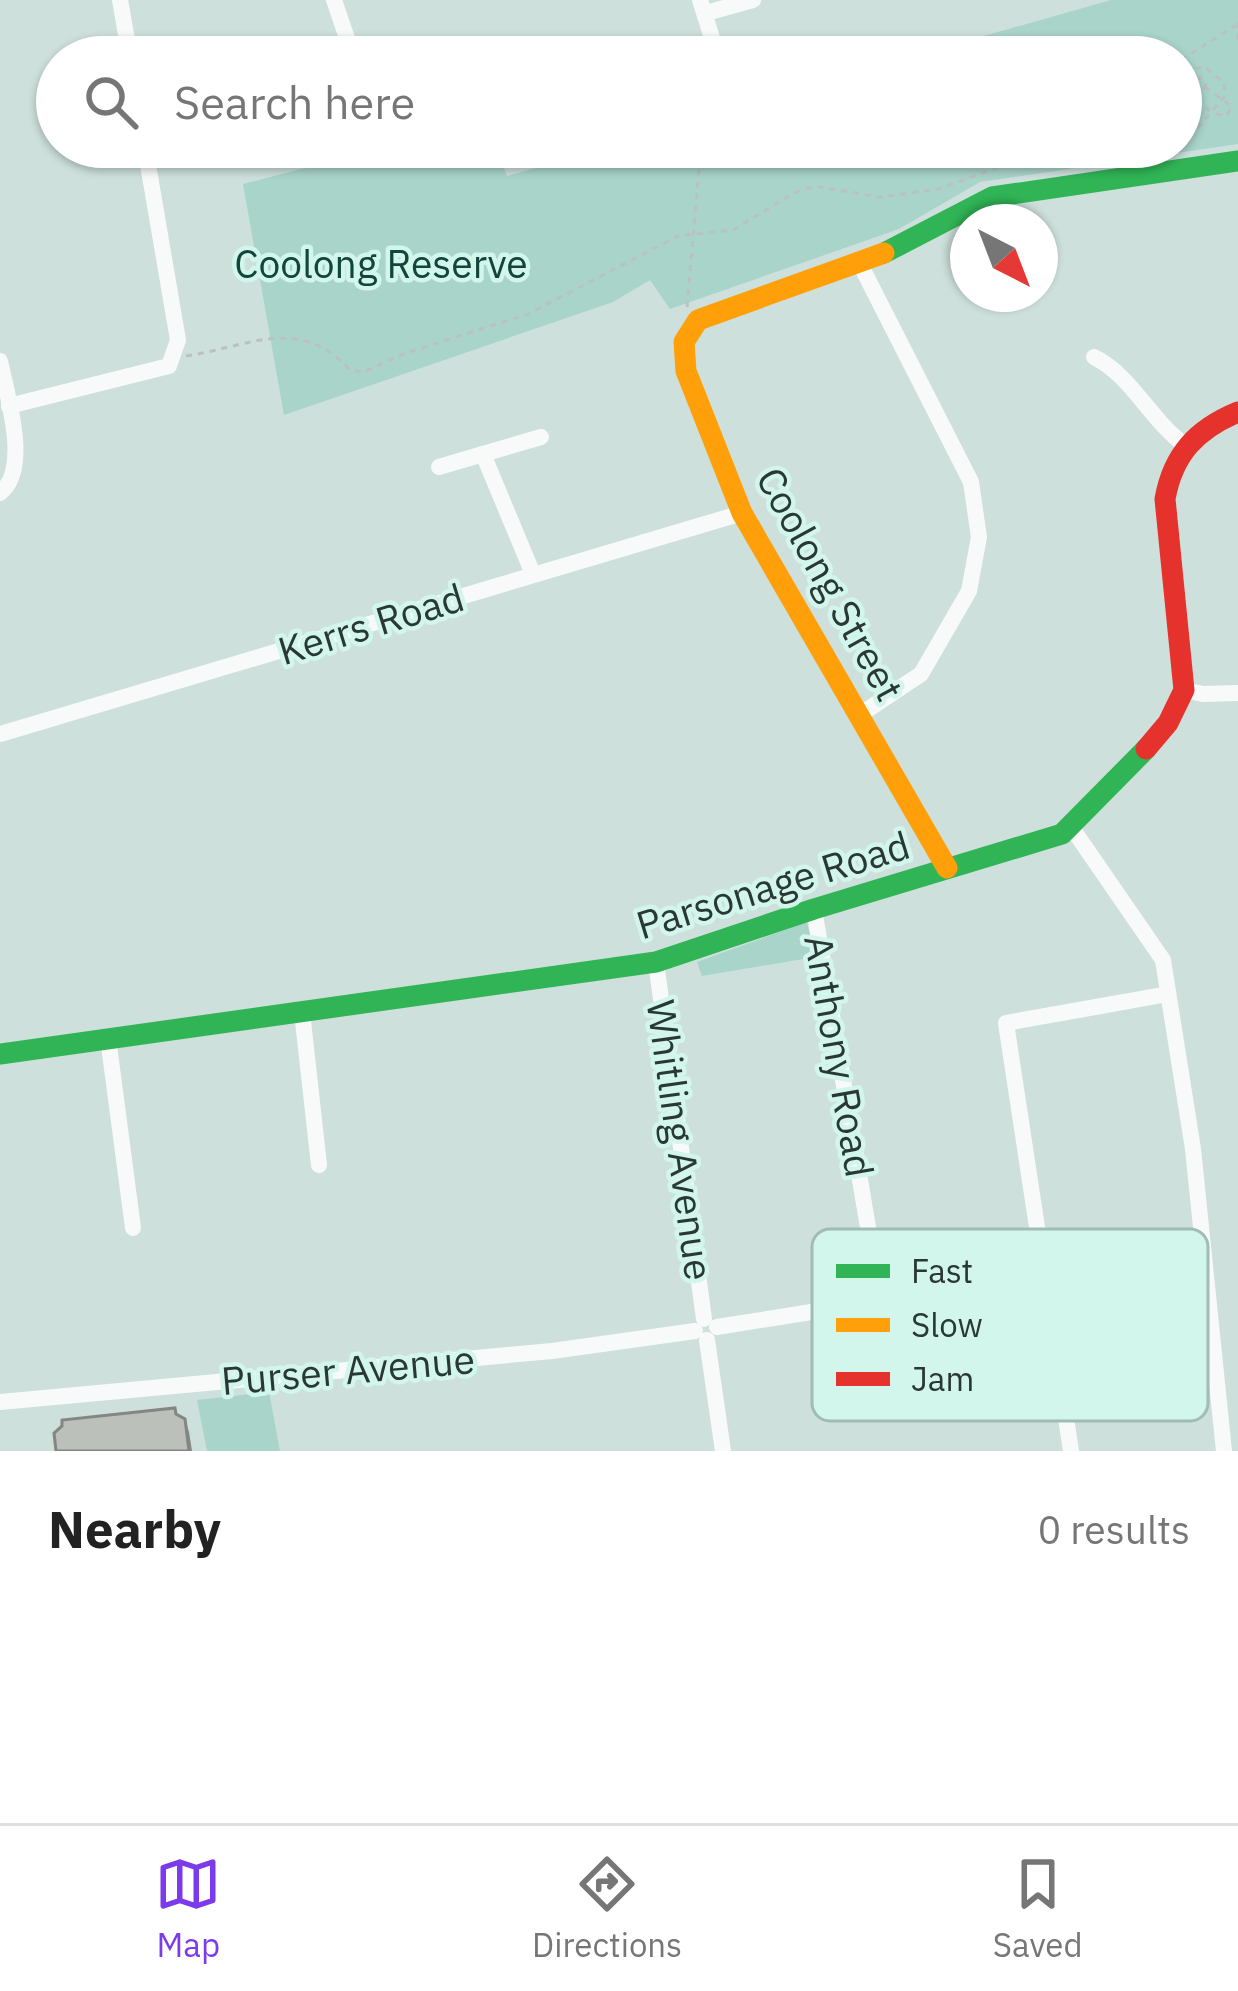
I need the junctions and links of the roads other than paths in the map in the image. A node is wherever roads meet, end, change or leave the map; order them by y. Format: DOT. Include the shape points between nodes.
graph roads {
  1 [pos="120,0"];
  2 [pos="334,0"];
  3 [pos="753,0"];
  4 [pos="703,7"];
  5 [pos="126,36"];
  6 [pos="346,36"];
  7 [pos="712,36"];
  8 [pos="1238,161"];
  9 [pos="1202,166"];
  10 [pos="149,168"];
  11 [pos="1190,168"];
  12 [pos="859,262"];
  13 [pos="1094,357"];
  14 [pos="0,362"];
  15 [pos="9,406"];
  16 [pos="1238,412"];
  17 [pos="541,437"];
  18 [pos="1185,445"];
  19 [pos="484,454"];
  20 [pos="439,467"];
  21 [pos="0,493"];
  22 [pos="742,513"];
  23 [pos="533,574"];
  24 [pos="1184,690"];
  25 [pos="1238,693"];
  26 [pos="861,714"];
  27 [pos="0,734"];
  28 [pos="1072,828"];
  29 [pos="946,868"];
  30 [pos="814,909"];
  31 [pos="656,962"];
  32 [pos="1168,994"];
  33 [pos="302,1012"];
  34 [pos="108,1038"];
  35 [pos="0,1054"];
  36 [pos="319,1165"];
  37 [pos="133,1228"];
  38 [pos="868,1229"];
  39 [pos="1036,1229"];
  40 [pos="1201,1229"];
  41 [pos="1208,1295"];
  42 [pos="812,1312"];
  43 [pos="706,1329"];
  44 [pos="0,1402"];
  45 [pos="1067,1421"];
  46 [pos="722,1451"];
  47 [pos="1072,1451"];
  48 [pos="1224,1451"];
  1 -- 5 [label="street"];
  2 -- 6 [label="street"];
  3 -- 4 [label="street"];
  4 -- 7 [label="street"];
  8 -- 9 [label="street"];
  10 -- 15 [label="street" via="178,340 169,366"];
  11 -- 12 [label="street" via="992,197"];
  12 -- 22 [label="street, Coolong Street" via="698,320 684,342 686,371"];
  12 -- 26 [label="street" via="971,482 979,537 968,591 921,674"];
  13 -- 18 [label="street"];
  14 -- 15 [label="street"];
  15 -- 21 [label="street" via="16,467"];
  16 -- 18 [label="street"];
  17 -- 19 [label="street"];
  18 -- 24 [label="street" via="1165,500"];
  19 -- 20 [label="street"];
  19 -- 23 [label="street"];
  22 -- 23 [label="street, Kerrs Road"];
  22 -- 26 [label="street, Coolong Street"];
  23 -- 27 [label="street, Kerrs Road"];
  24 -- 25 [label="street"];
  24 -- 28 [label="street, Parsonage Road" via="1168,723"];
  26 -- 29 [label="street, Coolong Street"];
  28 -- 29 [label="street, Parsonage Road"];
  28 -- 32 [label="street" via="1163,960"];
  29 -- 30 [label="street, Parsonage Road"];
  30 -- 31 [label="street, Parsonage Road"];
  30 -- 38 [label="street, Anthony Road"];
  31 -- 33 [label="street, Parsonage Road"];
  31 -- 43 [label="street, Whitling Avenue"];
  32 -- 39 [label="street" via="1001,1015"];
  32 -- 40 [label="street"];
  33 -- 34 [label="street, Parsonage Road"];
  33 -- 36 [label="street"];
  34 -- 35 [label="street, Parsonage Road"];
  34 -- 37 [label="street"];
  41 -- 48 [label="street"];
  42 -- 43 [label="street, Purser Avenue"];
  43 -- 44 [label="street, Purser Avenue" via="552,1351"];
  43 -- 46 [label="street, Whitling Avenue"];
  45 -- 47 [label="street"];
}
